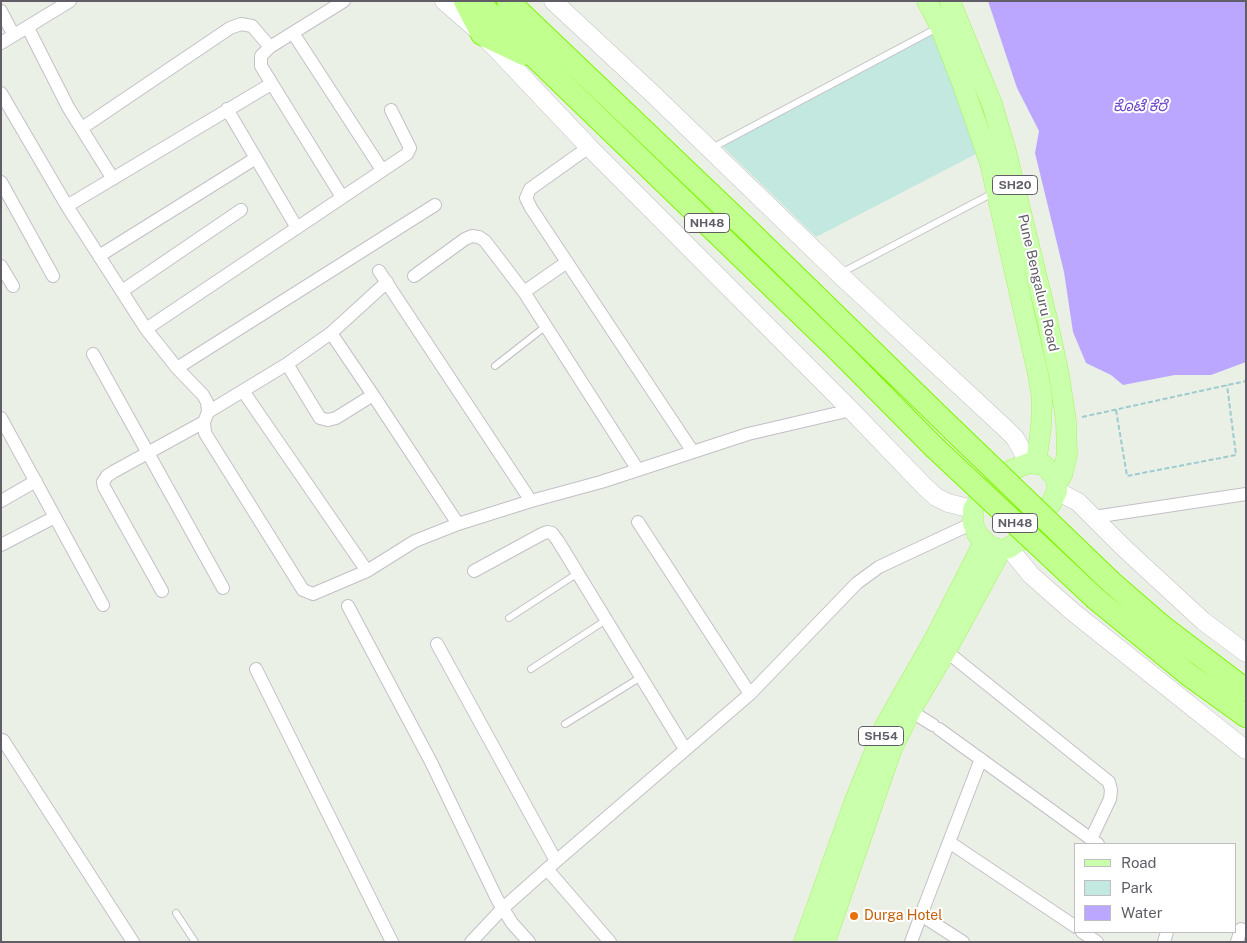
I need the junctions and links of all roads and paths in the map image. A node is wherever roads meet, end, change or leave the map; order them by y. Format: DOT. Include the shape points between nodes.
graph roads {
  1 [pos="70,1"];
  2 [pos="344,1"];
  3 [pos="444,1"];
  4 [pos="465,1"];
  5 [pos="477,1"];
  6 [pos="508,1"];
  7 [pos="927,1"];
  8 [pos="950,1"];
  9 [pos="558,3"];
  10 [pos="1,11"];
  11 [pos="940,26"];
  12 [pos="28,28"];
  13 [pos="293,33"];
  14 [pos="14,34"];
  15 [pos="482,34"];
  16 [pos="1,42"];
  17 [pos="270,48"];
  18 [pos="540,62"];
  19 [pos="271,84"];
  20 [pos="1,94"];
  21 [pos="227,109"];
  22 [pos="391,110"];
  23 [pos="82,128"];
  24 [pos="589,147"];
  25 [pos="711,149"];
  26 [pos="256,158"];
  27 [pos="382,170"];
  28 [pos="113,180"];
  29 [pos="1,182"];
  30 [pos="996,192"];
  31 [pos="342,197"];
  32 [pos="435,205"];
  33 [pos="67,206"];
  34 [pos="242,210"];
  35 [pos="296,228"];
  36 [pos="99,256"];
  37 [pos="567,262"];
  38 [pos="1,266"];
  39 [pos="379,271"];
  40 [pos="840,274"];
  41 [pos="53,276"];
  42 [pos="414,276"];
  43 [pos="387,282"];
  44 [pos="13,286"];
  45 [pos="122,291"];
  46 [pos="524,292"];
  47 [pos="546,326"];
  48 [pos="146,329"];
  49 [pos="331,333"];
  50 [pos="93,354"];
  51 [pos="287,364"];
  52 [pos="495,366"];
  53 [pos="177,368"];
  54 [pos="1246,381"];
  55 [pos="1227,385"];
  56 [pos="242,391"];
  57 [pos="373,395"];
  58 [pos="851,410"];
  59 [pos="1116,410"];
  60 [pos="206,417"];
  61 [pos="1,418"];
  62 [pos="1066,421"];
  63 [pos="693,452"];
  64 [pos="148,453"];
  65 [pos="1032,463"];
  66 [pos="638,470"];
  67 [pos="36,481"];
  68 [pos="1057,487"];
  69 [pos="1246,494"];
  70 [pos="1,501"];
  71 [pos="531,501"];
  72 [pos="973,516"];
  73 [pos="55,517"];
  74 [pos="1094,517"];
  75 [pos="638,522"];
  76 [pos="458,524"];
  77 [pos="1,545"];
  78 [pos="998,547"];
  79 [pos="367,571"];
  80 [pos="474,571"];
  81 [pos="578,573"];
  82 [pos="223,588"];
  83 [pos="162,591"];
  84 [pos="102,605"];
  85 [pos="348,606"];
  86 [pos="509,618"];
  87 [pos="606,620"];
  88 [pos="436,644"];
  89 [pos="946,651"];
  90 [pos="1246,653"];
  91 [pos="531,669"];
  92 [pos="256,670"];
  93 [pos="641,677"];
  94 [pos="1246,690"];
  95 [pos="750,694"];
  96 [pos="904,707"];
  97 [pos="1246,716"];
  98 [pos="565,724"];
  99 [pos="3,740"];
  100 [pos="685,749"];
  101 [pos="1246,750"];
  102 [pos="981,759"];
  103 [pos="862,806"];
  104 [pos="1094,841"];
  105 [pos="949,842"];
  106 [pos="552,865"];
  107 [pos="502,909"];
  108 [pos="176,913"];
  109 [pos="920,915"];
  110 [pos="1074,926"];
  111 [pos="1084,933"];
  112 [pos="1096,941"];
  113 [pos="133,942"];
  114 [pos="195,942"];
  115 [pos="392,942"];
  116 [pos="470,942"];
  117 [pos="529,942"];
  118 [pos="610,942"];
  119 [pos="804,942"];
  120 [pos="825,942"];
  121 [pos="911,942"];
  122 [pos="963,942"];
  1 -- 12 [label="street"];
  2 -- 13 [label="street"];
  3 -- 15 [label="street"];
  4 -- 15 [label="highway"];
  5 -- 18 [label="highway, NH48"];
  6 -- 94 [label="highway, NH48, bridge" via="1111,582 1163,628"];
  7 -- 11 [label="main road, Pune Bengaluru Road / SH20"];
  8 -- 62 [label="main road, Pune Bengaluru Road / SH20" via="992,104 1006,151 1047,319"];
  9 -- 25 [label="street"];
  10 -- 14 [label="street"];
  11 -- 25 [label="lane"];
  11 -- 30 [label="main road, Pune Bengaluru Road / SH20" via="987,154"];
  12 -- 14 [label="street"];
  12 -- 23 [label="street"];
  13 -- 17 [label="street"];
  13 -- 27 [label="street"];
  14 -- 16 [label="street"];
  15 -- 18 [label="highway"];
  15 -- 24 [label="street"];
  17 -- 19 [label="street" via="261,56 261,66"];
  17 -- 23 [label="street" via="252,26 241,24 230,28"];
  18 -- 97 [label="highway, NH48, bridge" via="934,447 1096,599 1189,675"];
  19 -- 21 [label="street"];
  19 -- 31 [label="street"];
  20 -- 33 [label="street"];
  21 -- 26 [label="street"];
  21 -- 28 [label="street"];
  22 -- 27 [label="street" via="410,148 407,154"];
  23 -- 28 [label="street"];
  24 -- 37 [label="street" via="530,189 526,198"];
  24 -- 58 [label="street"];
  25 -- 40 [label="street"];
  26 -- 35 [label="street"];
  26 -- 36 [label="street"];
  27 -- 31 [label="street"];
  28 -- 33 [label="street"];
  29 -- 41 [label="street"];
  30 -- 40 [label="lane"];
  30 -- 65 [label="main road, Pune Bengaluru Road / SH20" via="1042,398 1042,428"];
  31 -- 35 [label="street"];
  32 -- 53 [label="street"];
  33 -- 36 [label="street"];
  34 -- 45 [label="street"];
  35 -- 48 [label="street"];
  36 -- 45 [label="street"];
  37 -- 46 [label="street"];
  37 -- 63 [label="street"];
  38 -- 44 [label="street"];
  39 -- 43 [label="street"];
  40 -- 65 [label="street" via="1011,433"];
  42 -- 46 [label="street" via="465,239 479,237"];
  43 -- 49 [label="street"];
  43 -- 71 [label="street"];
  45 -- 48 [label="street"];
  46 -- 47 [label="street"];
  47 -- 52 [label="lane"];
  47 -- 66 [label="street"];
  48 -- 53 [label="street"];
  49 -- 51 [label="street"];
  49 -- 57 [label="street"];
  50 -- 64 [label="street"];
  51 -- 56 [label="street"];
  51 -- 57 [label="street" via="320,418 336,418"];
  53 -- 60 [label="street" via="204,395"];
  54 -- 55 [label="path"];
  55 -- 59 [label="path"];
  55 -- 59 [label="path" via="1236,455 1127,476"];
  56 -- 60 [label="street"];
  56 -- 79 [label="street"];
  57 -- 76 [label="street"];
  58 -- 63 [label="street" via="748,434"];
  58 -- 72 [label="street" via="936,498"];
  59 -- 62 [label="path"];
  60 -- 64 [label="street"];
  60 -- 79 [label="street" via="206,433 303,590 313,594"];
  61 -- 67 [label="street"];
  62 -- 68 [label="main road, Pune Bengaluru Road / SH20" via="1067,455"];
  63 -- 66 [label="street"];
  64 -- 82 [label="street"];
  64 -- 83 [label="street" via="113,472 103,482"];
  65 -- 68 [label="main road" via="1044,465"];
  65 -- 72 [label="main road" via="1009,471 985,490"];
  66 -- 71 [label="street"];
  67 -- 70 [label="street"];
  67 -- 73 [label="street"];
  68 -- 74 [label="street"];
  68 -- 78 [label="main road" via="1052,502 1025,537"];
  69 -- 74 [label="street"];
  71 -- 76 [label="street"];
  72 -- 78 [label="main road" via="977,534"];
  72 -- 95 [label="street" via="856,583"];
  73 -- 77 [label="street"];
  73 -- 84 [label="street"];
  74 -- 90 [label="street" via="1203,620"];
  75 -- 95 [label="street"];
  76 -- 79 [label="street" via="415,541"];
  78 -- 89 [label="main road, SH54"];
  78 -- 96 [label="main road, SH54" via="934,640"];
  78 -- 101 [label="street" via="1073,612"];
  80 -- 81 [label="street" via="547,532 555,536"];
  81 -- 86 [label="lane"];
  81 -- 87 [label="street"];
  85 -- 107 [label="street" via="431,762"];
  87 -- 91 [label="lane"];
  87 -- 93 [label="street"];
  88 -- 106 [label="street"];
  89 -- 96 [label="main road, SH54"];
  89 -- 104 [label="street" via="1109,782 1110,799"];
  92 -- 115 [label="street"];
  93 -- 98 [label="lane"];
  93 -- 100 [label="street"];
  95 -- 100 [label="street"];
  96 -- 102 [label="street"];
  96 -- 103 [label="main road, SH54" via="891,751"];
  99 -- 113 [label="street"];
  100 -- 106 [label="street"];
  102 -- 104 [label="street"];
  102 -- 105 [label="street"];
  103 -- 119 [label="main road, SH54"];
  103 -- 120 [label="main road, SH54"];
  105 -- 109 [label="street"];
  105 -- 110 [label="street"];
  106 -- 107 [label="street"];
  106 -- 118 [label="street"];
  107 -- 116 [label="street"];
  107 -- 117 [label="street"];
  108 -- 114 [label="lane"];
  109 -- 121 [label="street"];
  109 -- 122 [label="street"];
  111 -- 112 [label="street"];
}
